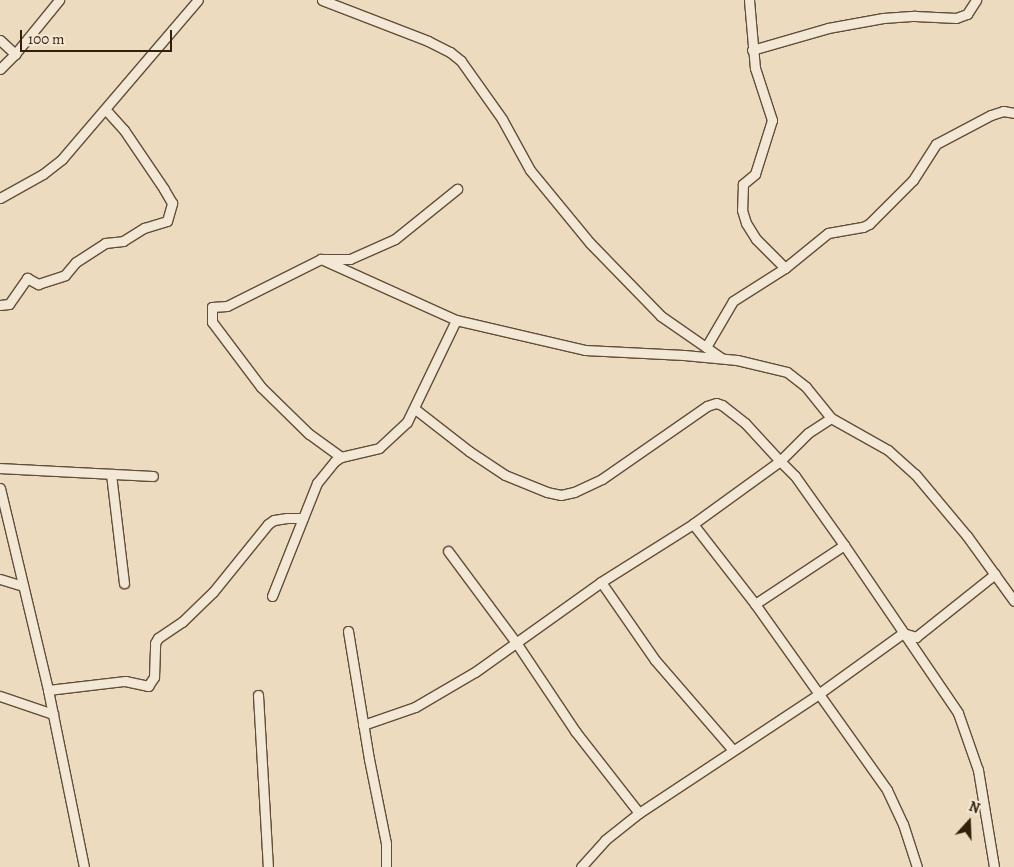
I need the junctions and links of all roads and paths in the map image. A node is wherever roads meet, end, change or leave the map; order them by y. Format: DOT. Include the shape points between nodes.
graph roads {
  1 [pos="59,0"];
  2 [pos="198,0"];
  3 [pos="322,0"];
  4 [pos="749,0"];
  5 [pos="976,0"];
  6 [pos="0,40"];
  7 [pos="752,50"];
  8 [pos="16,54"];
  9 [pos="0,69"];
  10 [pos="106,109"];
  11 [pos="1014,113"];
  12 [pos="457,189"];
  13 [pos="0,198"];
  14 [pos="321,259"];
  15 [pos="785,268"];
  16 [pos="0,305"];
  17 [pos="456,320"];
  18 [pos="706,347"];
  19 [pos="722,359"];
  20 [pos="415,409"];
  21 [pos="831,418"];
  22 [pos="341,457"];
  23 [pos="780,461"];
  24 [pos="0,468"];
  25 [pos="110,474"];
  26 [pos="153,476"];
  27 [pos="0,488"];
  28 [pos="303,518"];
  29 [pos="693,524"];
  30 [pos="844,545"];
  31 [pos="448,551"];
  32 [pos="995,574"];
  33 [pos="0,578"];
  34 [pos="601,582"];
  35 [pos="124,583"];
  36 [pos="23,586"];
  37 [pos="272,596"];
  38 [pos="1014,601"];
  39 [pos="755,604"];
  40 [pos="348,631"];
  41 [pos="903,633"];
  42 [pos="517,644"];
  43 [pos="48,690"];
  44 [pos="258,695"];
  45 [pos="818,695"];
  46 [pos="0,696"];
  47 [pos="53,714"];
  48 [pos="363,725"];
  49 [pos="732,750"];
  50 [pos="639,813"];
  51 [pos="84,867"];
  52 [pos="268,867"];
  53 [pos="386,867"];
  54 [pos="582,867"];
  55 [pos="917,867"];
  56 [pos="994,867"];
  1 -- 8 [label="street"];
  2 -- 10 [label="street"];
  3 -- 18 [label="street" via="428,41 461,61 502,119 530,170 553,200 661,316"];
  4 -- 7 [label="street"];
  5 -- 7 [label="street" via="967,14 956,18 883,18 828,28"];
  6 -- 8 [label="street"];
  7 -- 15 [label="street" via="772,120 755,174 743,184 742,210 756,239"];
  8 -- 9 [label="street"];
  10 -- 13 [label="street" via="44,174"];
  10 -- 16 [label="street" via="164,189 172,208 167,221 144,228 123,241 105,243 76,262 65,275 38,284 27,278 9,304"];
  11 -- 15 [label="street" via="1003,111 991,115 936,144 913,180 869,224 828,233"];
  12 -- 14 [label="street" via="395,239 350,259"];
  14 -- 17 [label="street"];
  14 -- 22 [label="street" via="227,306 212,307 210,315 262,387 309,434"];
  15 -- 18 [label="street" via="733,301"];
  17 -- 19 [label="street" via="586,350"];
  17 -- 20 [label="street"];
  18 -- 19 [label="street"];
  19 -- 21 [label="street" via="787,372 806,387"];
  20 -- 22 [label="street" via="380,448"];
  20 -- 23 [label="street" via="505,474 547,492 561,494 574,492 602,479 716,403 745,424"];
  21 -- 23 [label="street" via="808,434"];
  21 -- 32 [label="street" via="888,450 915,474"];
  22 -- 28 [label="street" via="317,483"];
  23 -- 29 [label="street"];
  23 -- 30 [label="street" via="795,476"];
  24 -- 25 [label="street"];
  25 -- 26 [label="street"];
  25 -- 35 [label="street"];
  27 -- 36 [label="street"];
  28 -- 37 [label="street"];
  28 -- 43 [label="street" via="274,520 268,524 213,592 182,622 158,638 154,677 148,686 125,680"];
  29 -- 34 [label="street"];
  29 -- 39 [label="street"];
  30 -- 39 [label="street"];
  30 -- 41 [label="street"];
  31 -- 42 [label="street"];
  32 -- 38 [label="street"];
  32 -- 41 [label="street" via="916,637"];
  33 -- 36 [label="street"];
  34 -- 42 [label="street"];
  34 -- 49 [label="street" via="659,665"];
  36 -- 43 [label="street"];
  39 -- 45 [label="street"];
  40 -- 48 [label="street"];
  41 -- 45 [label="street"];
  41 -- 56 [label="street" via="958,713 968,738 978,770"];
  42 -- 48 [label="street" via="415,707"];
  42 -- 50 [label="street" via="575,730"];
  43 -- 47 [label="street"];
  44 -- 52 [label="street"];
  45 -- 49 [label="street"];
  45 -- 55 [label="street" via="887,790 903,824"];
  46 -- 47 [label="street"];
  47 -- 51 [label="street"];
  48 -- 53 [label="street" via="386,843"];
  49 -- 50 [label="street"];
  50 -- 54 [label="street" via="605,840"];
}
